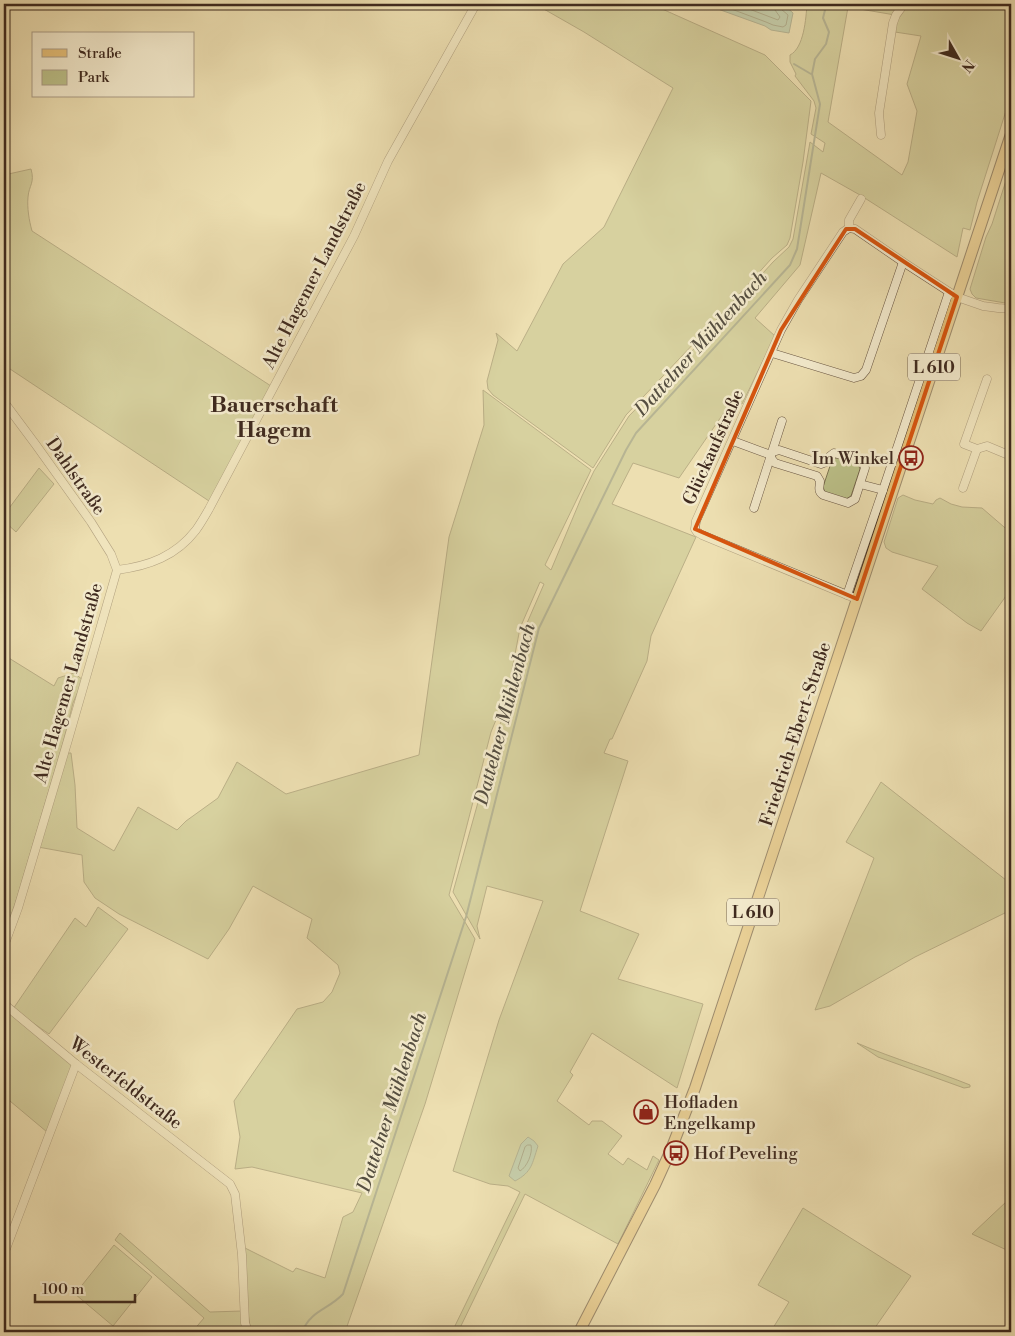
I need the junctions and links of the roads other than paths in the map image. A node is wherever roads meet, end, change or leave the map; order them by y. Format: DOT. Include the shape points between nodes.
graph roads {
  1 [pos="476,4"];
  2 [pos="904,4"];
  3 [pos="881,134"];
  4 [pos="1011,134"];
  5 [pos="862,200"];
  6 [pos="849,228"];
  7 [pos="903,262"];
  8 [pos="953,294"];
  9 [pos="1011,309"];
  10 [pos="772,353"];
  11 [pos="987,379"];
  12 [pos="4,402"];
  13 [pos="782,421"];
  14 [pos="733,441"];
  15 [pos="977,449"];
  16 [pos="772,455"];
  17 [pos="1010,456"];
  18 [pos="860,484"];
  19 [pos="963,488"];
  20 [pos="883,490"];
  21 [pos="754,508"];
  22 [pos="117,570"];
  23 [pos="847,595"];
  24 [pos="857,599"];
  25 [pos="4,946"];
  26 [pos="4,1004"];
  27 [pos="76,1064"];
  28 [pos="4,1254"];
  29 [pos="248,1332"];
  30 [pos="579,1332"];
  1 -- 22 [label="street, Alte Hagemer Landstraße" via="388,161 354,236 209,510 196,530 178,548 151,563"];
  2 -- 3 [label="street" via="893,23 879,113"];
  4 -- 8 [label="main road, Friedrich-Ebert-Straße / L 610"];
  5 -- 6 [label="street, Glückaufstraße" via="848,220"];
  6 -- 7 [label="street"];
  6 -- 10 [label="street, Glückaufstraße" via="843,232 798,300"];
  7 -- 8 [label="street"];
  7 -- 10 [label="street" via="866,370 861,376 854,378"];
  8 -- 9 [label="street" via="983,306"];
  8 -- 20 [label="street, Friedrich-Ebert-Straße"];
  8 -- 24 [label="main road, Friedrich-Ebert-Straße / L 610"];
  10 -- 14 [label="street, Glückaufstraße"];
  11 -- 15 [label="street" via="964,444"];
  12 -- 22 [label="street, Dahlstraße" via="112,554"];
  13 -- 16 [label="street"];
  14 -- 16 [label="street"];
  14 -- 23 [label="street, Glückaufstraße" via="696,521 697,532"];
  15 -- 17 [label="street" via="987,446"];
  15 -- 19 [label="street"];
  16 -- 18 [label="street" via="779,450 820,464 834,453 861,461 865,468"];
  16 -- 18 [label="street" via="775,463 817,476 820,494 848,503 855,499"];
  16 -- 21 [label="street"];
  18 -- 20 [label="street"];
  20 -- 23 [label="street, Friedrich-Ebert-Straße"];
  22 -- 25 [label="street, Alte Hagemer Landstraße"];
  23 -- 24 [label="street, Glückaufstraße"];
  24 -- 30 [label="main road, Friedrich-Ebert-Straße / L 610" via="678,1134"];
  26 -- 27 [label="street, Westerfeldstraße"];
  27 -- 28 [label="street"];
  27 -- 29 [label="street, Westerfeldstraße" via="230,1184 235,1194"];
}
